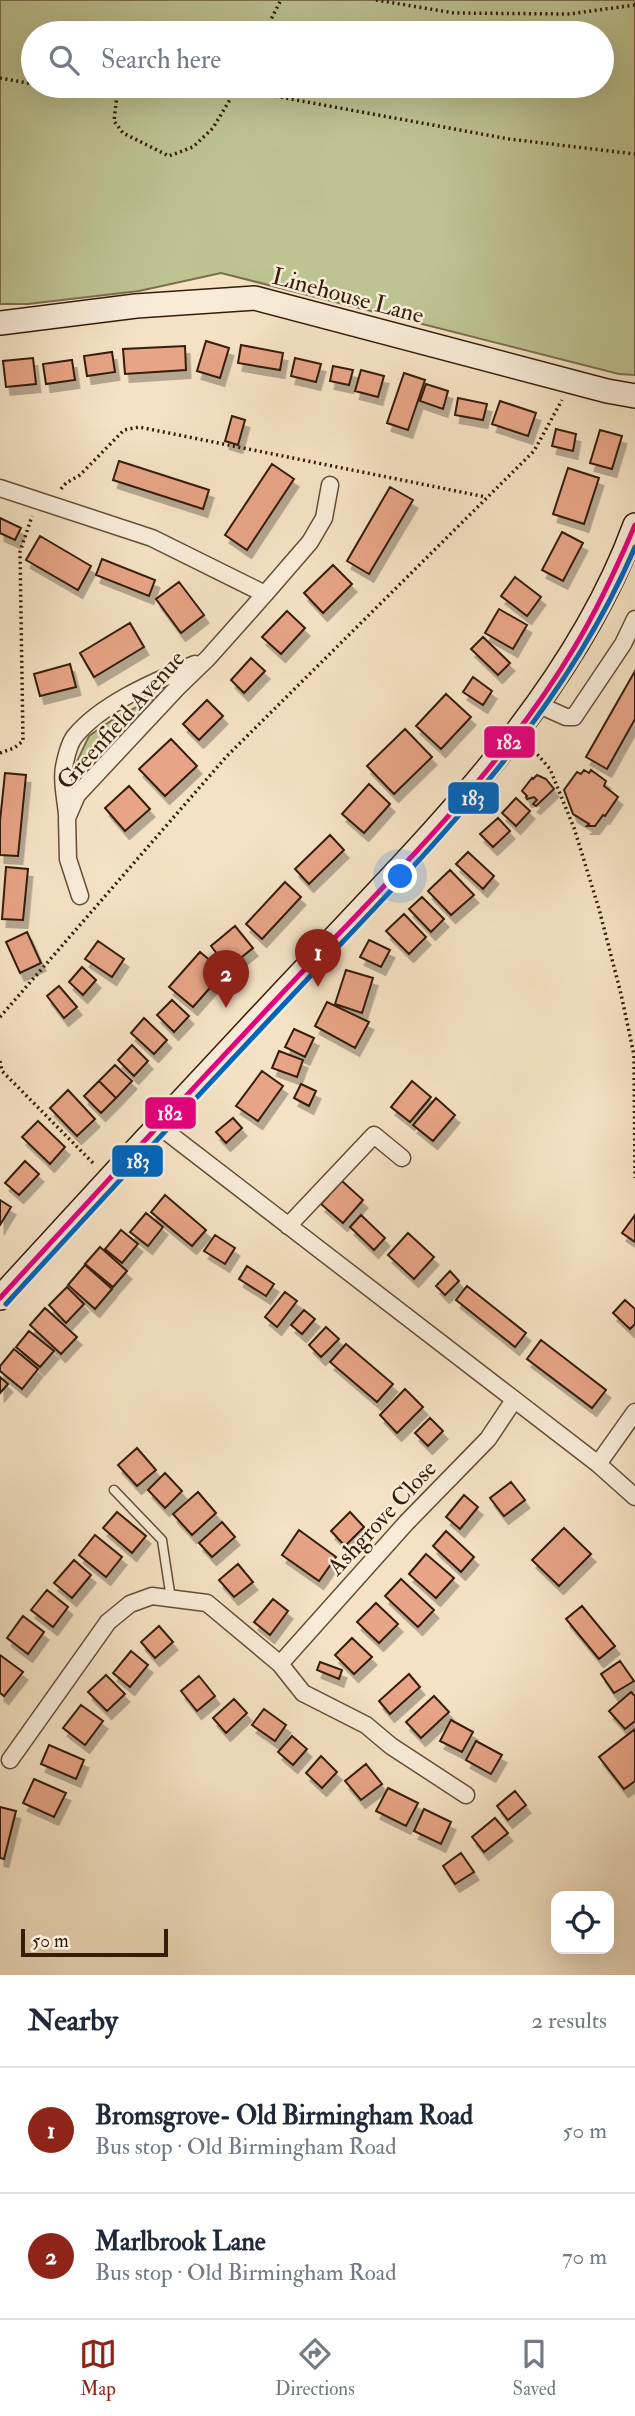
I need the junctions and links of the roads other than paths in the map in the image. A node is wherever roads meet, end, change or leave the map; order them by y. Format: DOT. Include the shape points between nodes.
graph roads {
  1 [pos="0,323"];
  2 [pos="635,396"];
  3 [pos="330,485"];
  4 [pos="0,488"];
  5 [pos="634,532"];
  6 [pos="264,594"];
  7 [pos="635,619"];
  8 [pos="208,658"];
  9 [pos="539,705"];
  10 [pos="67,818"];
  11 [pos="80,896"];
  12 [pos="159,1126"];
  13 [pos="402,1158"];
  14 [pos="288,1226"];
  15 [pos="0,1298"];
  16 [pos="514,1400"];
  17 [pos="635,1412"];
  18 [pos="598,1464"];
  19 [pos="114,1490"];
  20 [pos="635,1497"];
  21 [pos="171,1599"];
  22 [pos="280,1664"];
  23 [pos="10,1760"];
  24 [pos="466,1795"];
  1 -- 2 [label="main road, Linehouse Lane" via="136,306 255,298"];
  3 -- 6 [label="street, Greenfield Avenue" via="324,518 310,542"];
  4 -- 6 [label="street" via="152,538"];
  5 -- 9 [label="main road" via="596,609"];
  6 -- 8 [label="street, Greenfield Avenue"];
  7 -- 9 [label="street" via="574,718"];
  8 -- 10 [label="street, Greenfield Avenue" via="77,794"];
  8 -- 10 [label="street" via="110,707 73,738 63,769"];
  9 -- 12 [label="main road" via="420,846"];
  10 -- 11 [label="street, Greenfield Avenue" via="68,859"];
  12 -- 14 [label="street"];
  12 -- 15 [label="main road"];
  13 -- 14 [label="street" via="374,1135"];
  14 -- 16 [label="street"];
  16 -- 18 [label="street"];
  16 -- 22 [label="street, Ashgrove Close" via="488,1439"];
  17 -- 18 [label="street"];
  18 -- 20 [label="street"];
  19 -- 21 [label="lane" via="162,1540"];
  21 -- 22 [label="street" via="207,1603"];
  21 -- 23 [label="street" via="152,1596 130,1604 108,1622"];
  22 -- 24 [label="street" via="303,1693 366,1725"];
}
